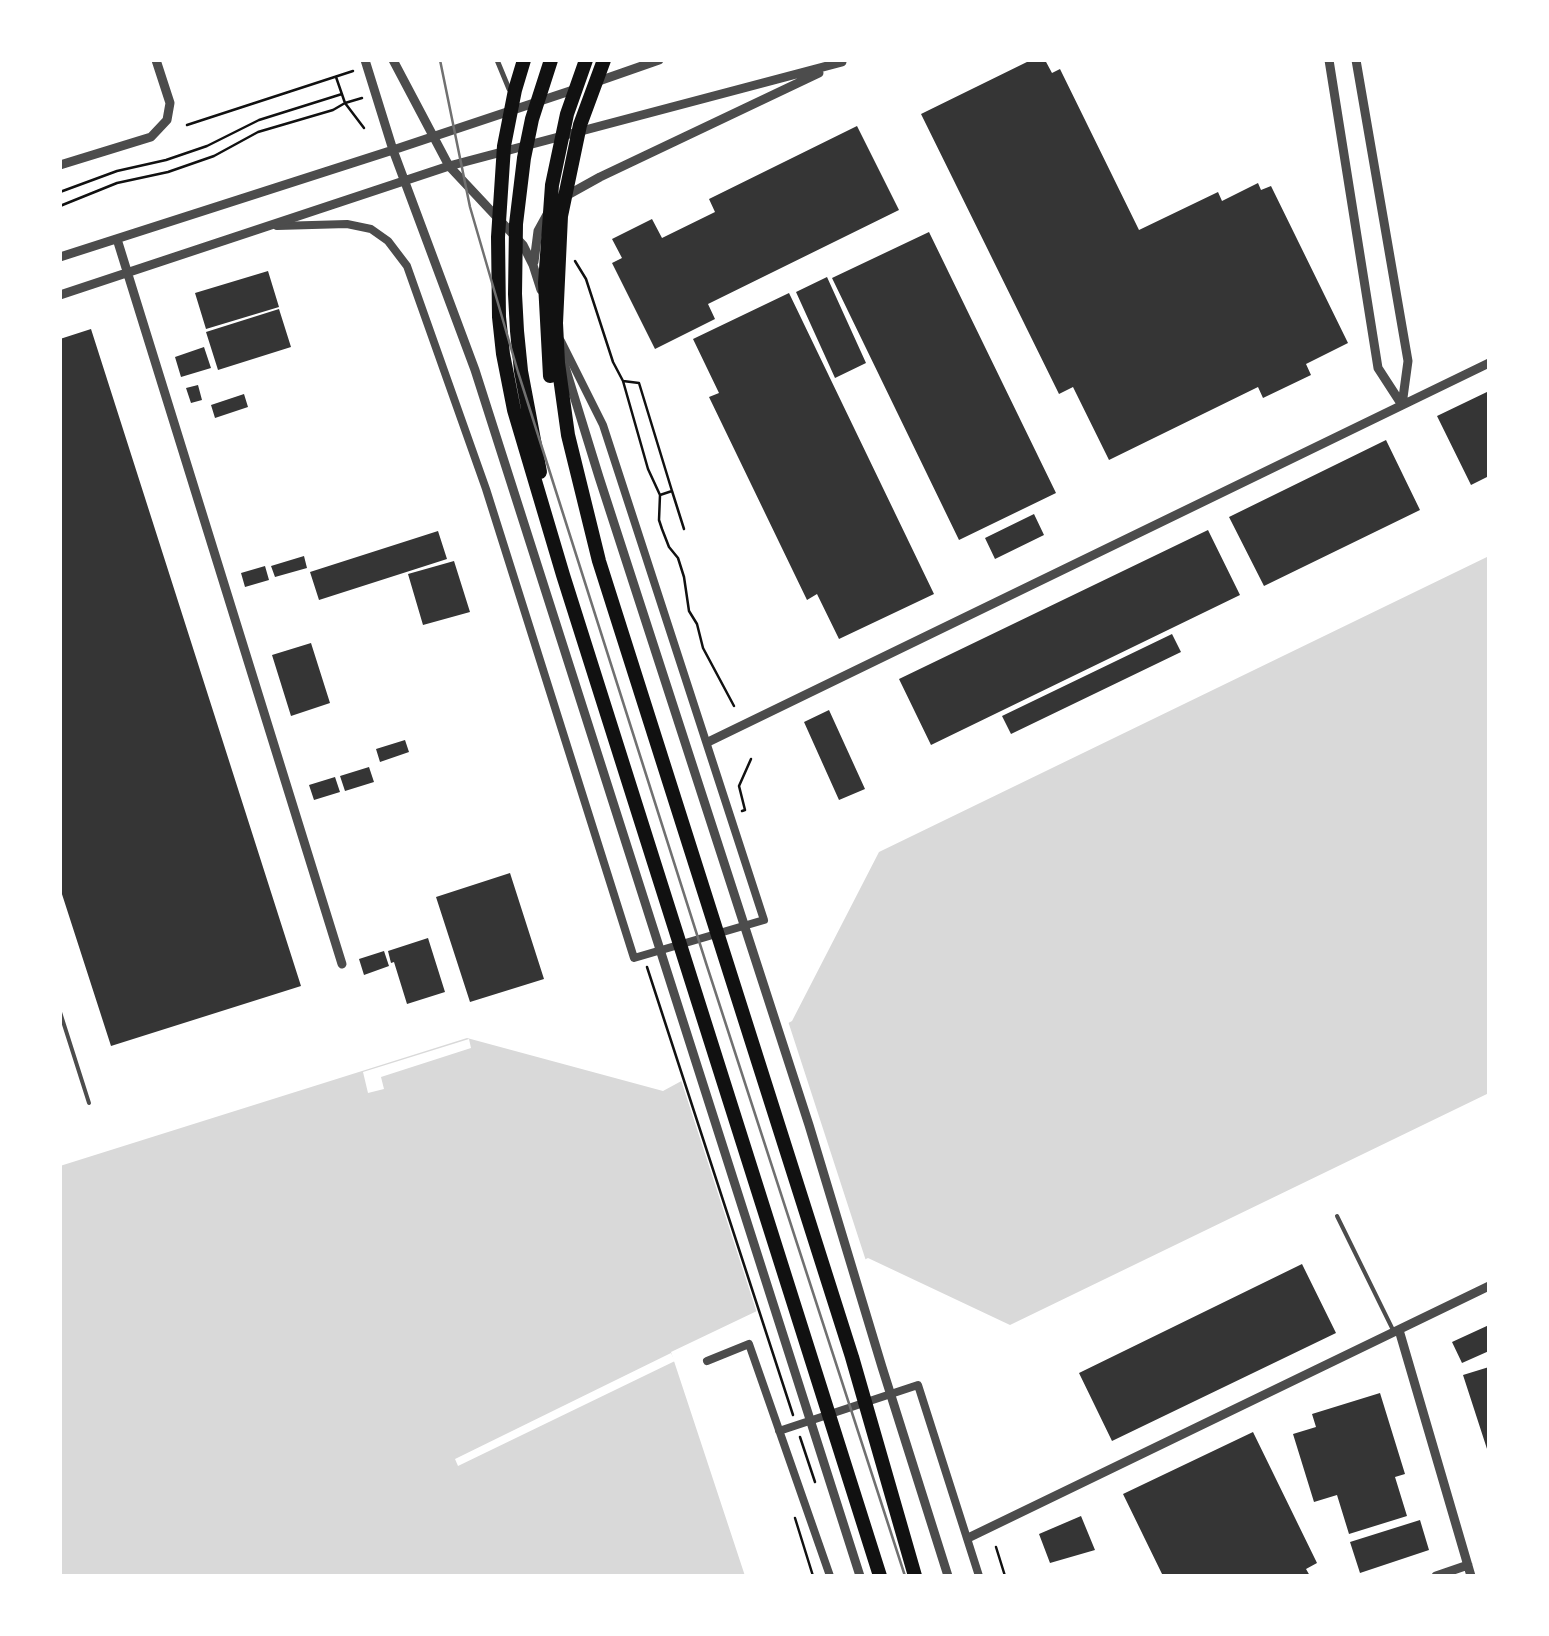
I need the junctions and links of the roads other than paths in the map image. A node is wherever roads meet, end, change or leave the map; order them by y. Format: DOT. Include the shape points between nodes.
graph roads {
  1 [pos="156,60"];
  2 [pos="365,60"];
  3 [pos="393,60"];
  4 [pos="497,60"];
  5 [pos="524,60"];
  6 [pos="551,60"];
  7 [pos="586,60"];
  8 [pos="604,60"];
  9 [pos="659,60"];
  10 [pos="1329,60"];
  11 [pos="1356,60"];
  12 [pos="844,61"];
  13 [pos="509,89"];
  14 [pos="432,138"];
  15 [pos="393,150"];
  16 [pos="60,165"];
  17 [pos="449,166"];
  18 [pos="405,182"];
  19 [pos="274,226"];
  20 [pos="116,240"];
  21 [pos="60,256"];
  22 [pos="534,265"];
  23 [pos="128,274"];
  24 [pos="60,295"];
  25 [pos="552,323"];
  26 [pos="1489,363"];
  27 [pos="1402,405"];
  28 [pos="599,560"];
  29 [pos="563,575"];
  30 [pos="708,742"];
  31 [pos="342,964"];
  32 [pos="60,1012"];
  33 [pos="89,1103"];
  34 [pos="1337,1216"];
  35 [pos="1489,1286"];
  36 [pos="1396,1331"];
  37 [pos="707,1362"];
  38 [pos="778,1431"];
  39 [pos="968,1538"];
  40 [pos="1468,1565"];
  41 [pos="830,1576"];
  42 [pos="860,1576"];
  43 [pos="880,1576"];
  44 [pos="915,1576"];
  45 [pos="948,1576"];
  46 [pos="979,1576"];
  47 [pos="1436,1576"];
  48 [pos="1472,1576"];
  1 -- 16 [label="street" via="170,103 167,120 152,137"];
  2 -- 15 [label="street"];
  3 -- 14 [label="street"];
  4 -- 13 [label="street"];
  5 -- 29 [label="highway" via="501,175 499,317 514,410"];
  6 -- 29 [label="highway" via="524,158 515,294 521,371"];
  7 -- 28 [label="highway" via="552,185 546,324 562,440"];
  8 -- 28 [label="highway" via="565,186 556,289 562,398"];
  9 -- 14 [label="street"];
  10 -- 27 [label="street" via="1378,368"];
  11 -- 27 [label="street" via="1408,361"];
  12 -- 17 [label="street"];
  12 -- 22 [label="street" via="573,191 543,218"];
  14 -- 15 [label="street"];
  14 -- 17 [label="street"];
  15 -- 18 [label="street"];
  15 -- 20 [label="street"];
  17 -- 18 [label="street"];
  17 -- 22 [label="street" via="523,244"];
  18 -- 19 [label="street"];
  18 -- 42 [label="street" via="475,370"];
  19 -- 23 [label="street"];
  19 -- 30 [label="street" via="347,224 371,230 407,266 486,488 634,958 764,920"];
  20 -- 21 [label="street"];
  20 -- 23 [label="street"];
  22 -- 25 [label="street"];
  23 -- 24 [label="street"];
  23 -- 31 [label="street"];
  25 -- 30 [label="street" via="603,425"];
  25 -- 45 [label="street"];
  26 -- 27 [label="street"];
  27 -- 30 [label="street"];
  28 -- 44 [label="highway"];
  29 -- 43 [label="highway"];
  32 -- 33 [label="lane"];
  34 -- 36 [label="lane"];
  35 -- 36 [label="street"];
  36 -- 39 [label="street"];
  36 -- 40 [label="street"];
  37 -- 38 [label="street" via="748,1344"];
  38 -- 39 [label="street" via="918,1385"];
  38 -- 41 [label="street"];
  39 -- 46 [label="street"];
  40 -- 47 [label="street"];
  40 -- 48 [label="street"];
}
